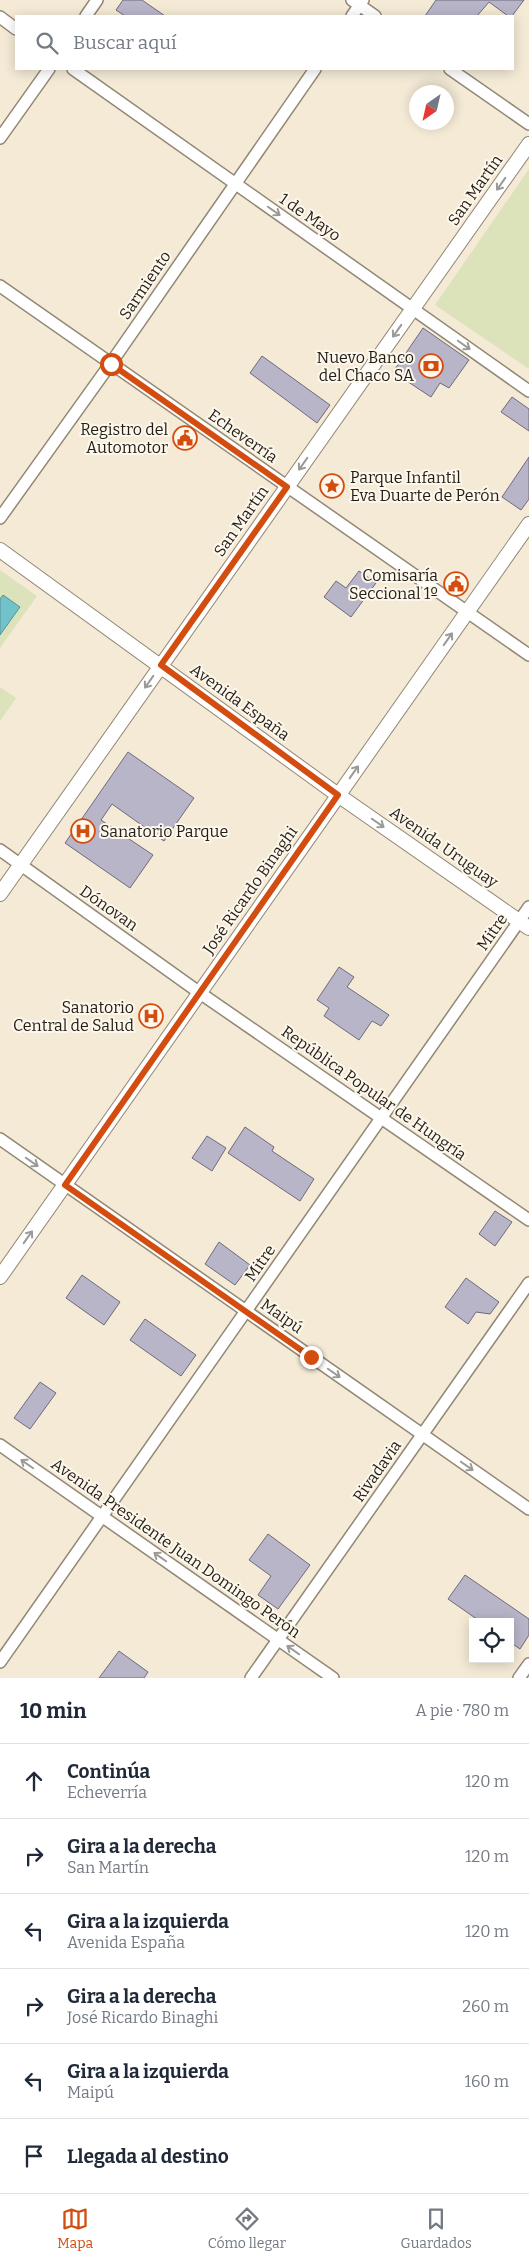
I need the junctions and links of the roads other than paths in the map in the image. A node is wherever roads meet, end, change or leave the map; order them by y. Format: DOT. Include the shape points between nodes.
graph roads {
  1 [pos="97,0"];
  2 [pos="358,2"];
  3 [pos="87,15"];
  4 [pos="352,15"];
  5 [pos="375,15"];
  6 [pos="0,17"];
  7 [pos="15,28"];
  8 [pos="48,70"];
  9 [pos="74,70"];
  10 [pos="314,70"];
  11 [pos="451,70"];
  12 [pos="529,124"];
  13 [pos="0,138"];
  14 [pos="529,144"];
  15 [pos="234,183"];
  16 [pos="0,286"];
  17 [pos="413,309"];
  18 [pos="111,364"];
  19 [pos="529,391"];
  20 [pos="287,487"];
  21 [pos="0,518"];
  22 [pos="529,524"];
  23 [pos="0,550"];
  24 [pos="467,612"];
  25 [pos="529,655"];
  26 [pos="161,665"];
  27 [pos="338,795"];
  28 [pos="0,850"];
  29 [pos="20,865"];
  30 [pos="0,894"];
  31 [pos="529,908"];
  32 [pos="524,925"];
  33 [pos="200,992"];
  34 [pos="382,1118"];
  35 [pos="0,1139"];
  36 [pos="65,1185"];
  37 [pos="529,1220"];
  38 [pos="0,1277"];
  39 [pos="529,1283"];
  40 [pos="246,1311"];
  41 [pos="423,1435"];
  42 [pos="0,1445"];
  43 [pos="529,1509"];
  44 [pos="102,1517"];
  45 [pos="278,1640"];
  46 [pos="0,1662"];
  47 [pos="529,1664"];
  48 [pos="251,1678"];
  49 [pos="333,1678"];
  50 [pos="519,1678"];
  1 -- 3 [label="street"];
  2 -- 4 [label="street"];
  2 -- 5 [label="street"];
  6 -- 7 [label="street"];
  8 -- 13 [label="street"];
  9 -- 15 [label="street, 1 de Mayo"];
  10 -- 15 [label="street, Sarmiento"];
  11 -- 12 [label="street"];
  14 -- 17 [label="street, San Martín, one-way"];
  15 -- 17 [label="street, 1 de Mayo, one-way"];
  15 -- 18 [label="street, Sarmiento"];
  16 -- 18 [label="street, Echeverría"];
  17 -- 19 [label="street, 1 de Mayo, one-way"];
  17 -- 20 [label="street, San Martín, one-way"];
  18 -- 20 [label="street, Echeverría"];
  18 -- 21 [label="street, Sarmiento"];
  20 -- 24 [label="street, Echeverría"];
  20 -- 26 [label="street, San Martín"];
  22 -- 24 [label="street, José Ricardo Binaghi"];
  23 -- 26 [label="street, Avenida España"];
  24 -- 25 [label="street, Echeverría"];
  27 -- 24 [label="street, José Ricardo Binaghi, one-way"];
  26 -- 27 [label="street, Avenida España"];
  26 -- 29 [label="street, San Martín, one-way"];
  27 -- 32 [label="street, Avenida Uruguay, one-way"];
  27 -- 33 [label="street, José Ricardo Binaghi"];
  28 -- 29 [label="street, Dónovan"];
  29 -- 30 [label="street, San Martín"];
  29 -- 33 [label="street, Dónovan"];
  31 -- 32 [label="street, Mitre"];
  32 -- 34 [label="street, Mitre"];
  33 -- 34 [label="street, República Popular de Hungría"];
  33 -- 36 [label="street, José Ricardo Binaghi"];
  34 -- 37 [label="street, República Popular de Hungría"];
  34 -- 40 [label="street, Mitre"];
  35 -- 36 [label="street, Maipú, one-way"];
  38 -- 36 [label="street, José Ricardo Binaghi, one-way"];
  36 -- 40 [label="street, Maipú"];
  39 -- 41 [label="street, Rivadavia"];
  40 -- 41 [label="street, Maipú, one-way"];
  40 -- 44 [label="street, Mitre"];
  41 -- 43 [label="street, Maipú, one-way"];
  41 -- 45 [label="street, Rivadavia"];
  44 -- 42 [label="street, Avenida Presidente Juan Domingo Perón, one-way"];
  45 -- 44 [label="street, Avenida Presidente Juan Domingo Perón, one-way"];
  44 -- 46 [label="street, Mitre"];
  45 -- 48 [label="street, Rivadavia"];
  49 -- 45 [label="street, Avenida Presidente Juan Domingo Perón, one-way"];
  47 -- 50 [label="street"];
}
